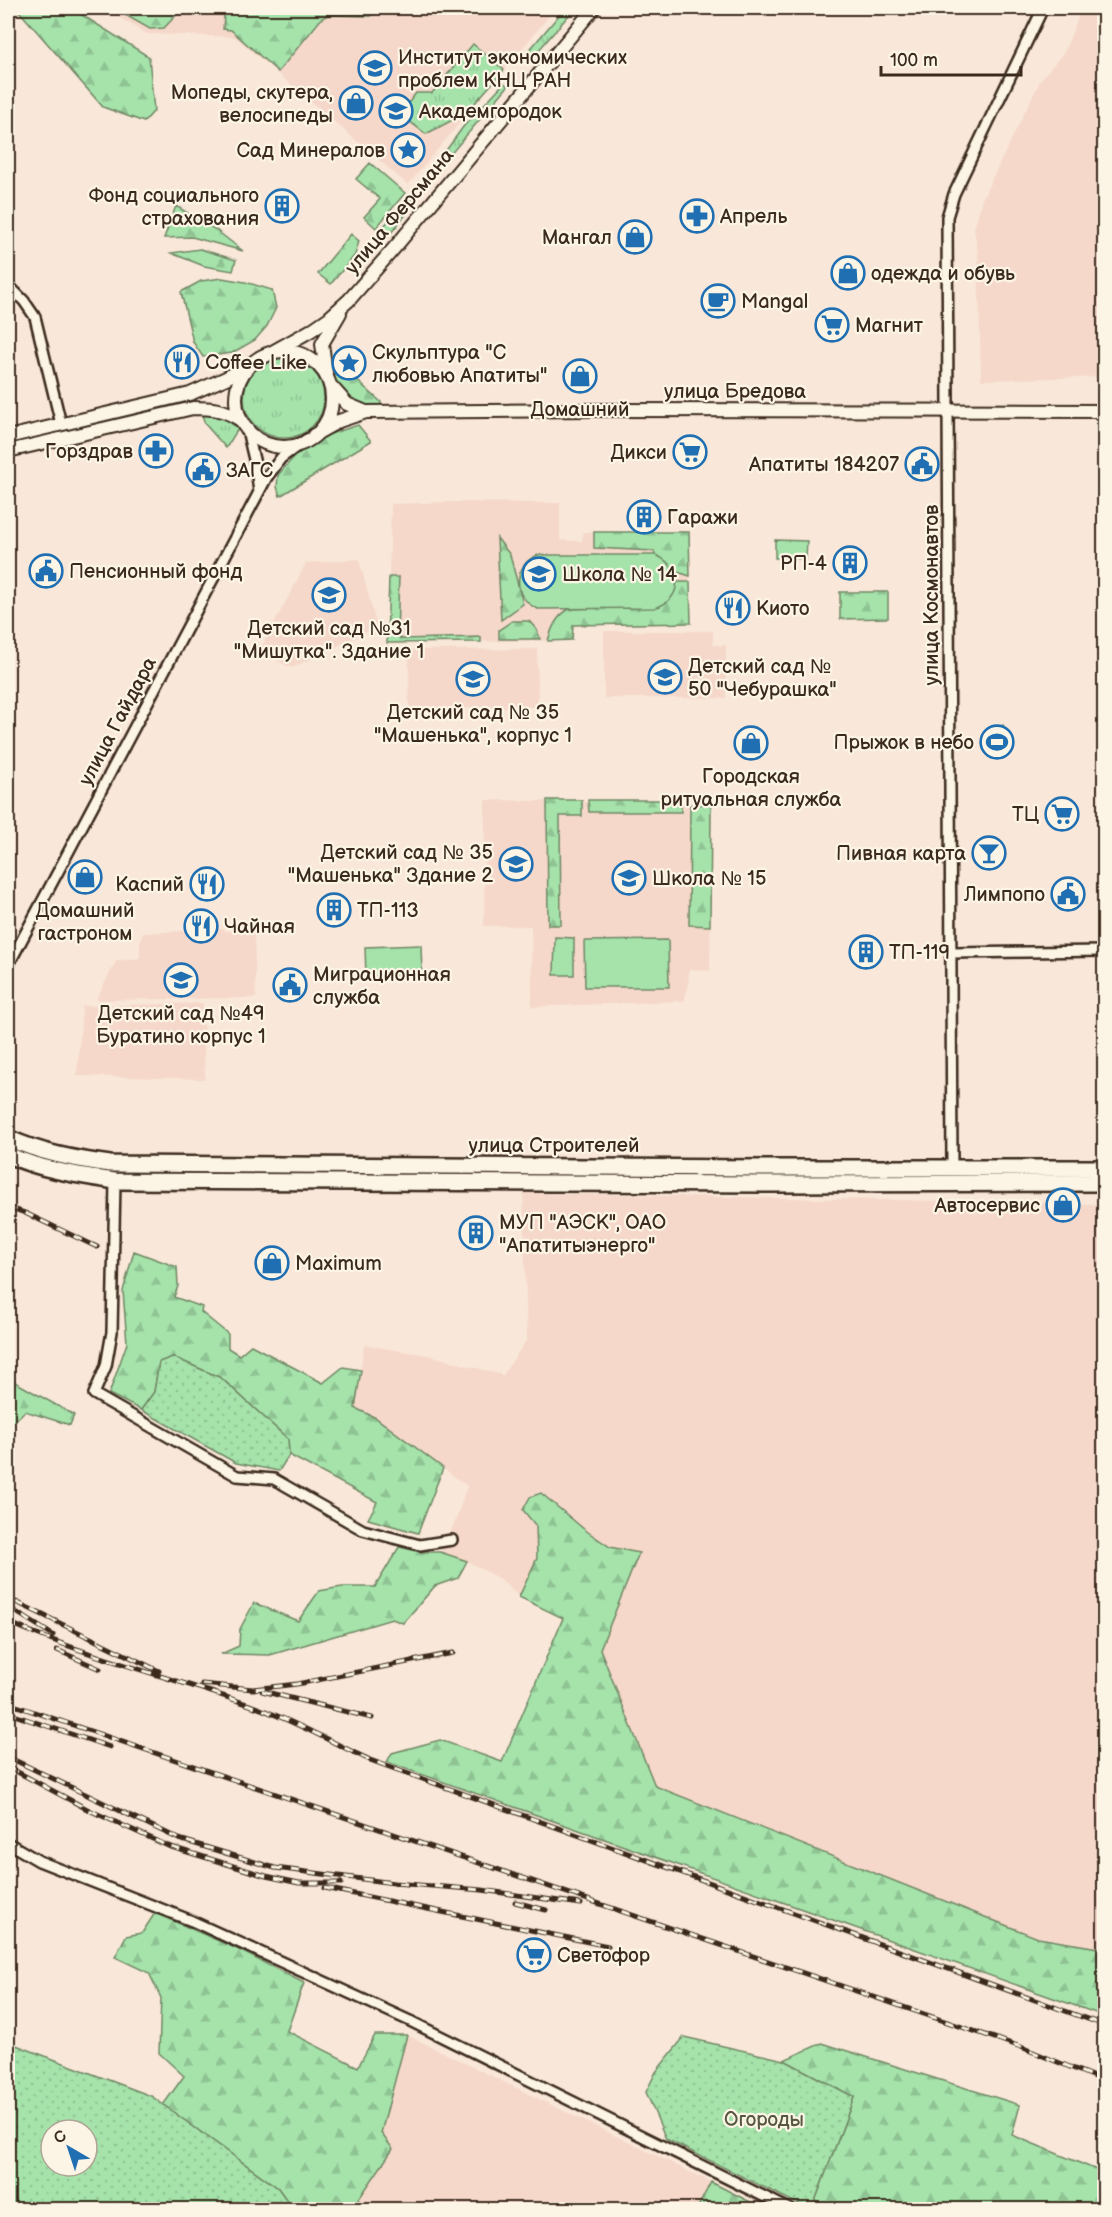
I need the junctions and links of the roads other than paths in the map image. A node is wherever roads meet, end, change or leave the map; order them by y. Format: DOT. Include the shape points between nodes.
graph roads {
  1 [pos="594,8"];
  2 [pos="1043,8"];
  3 [pos="8,285"];
  4 [pos="349,300"];
  5 [pos="263,357"];
  6 [pos="329,380"];
  7 [pos="948,411"];
  8 [pos="1104,411"];
  9 [pos="366,412"];
  10 [pos="239,419"];
  11 [pos="61,424"];
  12 [pos="247,429"];
  13 [pos="8,437"];
  14 [pos="311,437"];
  15 [pos="64,438"];
  16 [pos="8,451"];
  17 [pos="259,492"];
  18 [pos="1104,951"];
  19 [pos="951,953"];
  20 [pos="8,966"];
  21 [pos="8,1138"];
  22 [pos="8,1155"];
  23 [pos="291,1164"];
  24 [pos="546,1165"];
  25 [pos="952,1167"];
  26 [pos="1104,1168"];
  27 [pos="115,1181"];
  28 [pos="290,1181"];
  29 [pos="545,1182"];
  30 [pos="1104,1183"];
  31 [pos="952,1184"];
  32 [pos="452,1540"];
  33 [pos="8,1843"];
  34 [pos="791,2210"];
  1 -- 4 [label="street, улица Ферсмана"];
  2 -- 7 [label="street, улица Космонавтов" via="954,194 947,217"];
  3 -- 11 [label="street" via="35,316"];
  4 -- 5 [label="street, улица Ферсмана" via="310,331"];
  4 -- 6 [label="street, улица Ферсмана" via="322,344"];
  5 -- 6 [label="street" via="294,351 312,360"];
  5 -- 10 [label="street" via="242,377 236,394"];
  5 -- 11 [label="street, улица Ферсмана" via="190,394"];
  6 -- 9 [label="street" via="347,404"];
  6 -- 14 [label="street" via="332,412"];
  7 -- 8 [label="street, улица Бредова"];
  7 -- 9 [label="street, улица Бредова"];
  7 -- 19 [label="street, улица Космонавтов"];
  9 -- 14 [label="street"];
  10 -- 12 [label="street"];
  10 -- 15 [label="street" via="213,408 194,408"];
  11 -- 13 [label="street, улица Ферсмана"];
  11 -- 15 [label="street"];
  12 -- 14 [label="street" via="275,447 294,446"];
  12 -- 17 [label="street"];
  14 -- 17 [label="street, улица Гайдара" via="281,458"];
  15 -- 16 [label="street"];
  17 -- 20 [label="street, улица Гайдара"];
  18 -- 19 [label="street"];
  19 -- 25 [label="street, улица Космонавтов"];
  21 -- 23 [label="main road, улица Строителей" via="43,1152 110,1164"];
  22 -- 27 [label="main road, улица Строителей" via="59,1173"];
  23 -- 24 [label="main road, улица Строителей"];
  23 -- 28 [label="main road"];
  24 -- 25 [label="main road, улица Строителей"];
  24 -- 29 [label="main road"];
  25 -- 26 [label="main road, улица Строителей"];
  25 -- 31 [label="main road"];
  27 -- 28 [label="main road, улица Строителей"];
  27 -- 32 [label="street" via="112,1332 106,1366 94,1394 237,1476 274,1479 363,1530 420,1545"];
  28 -- 29 [label="main road, улица Строителей"];
  29 -- 31 [label="main road, улица Строителей"];
  30 -- 31 [label="main road, улица Строителей"];
  33 -- 34 [label="street" via="39,1861 192,1921 410,2021"];
}
